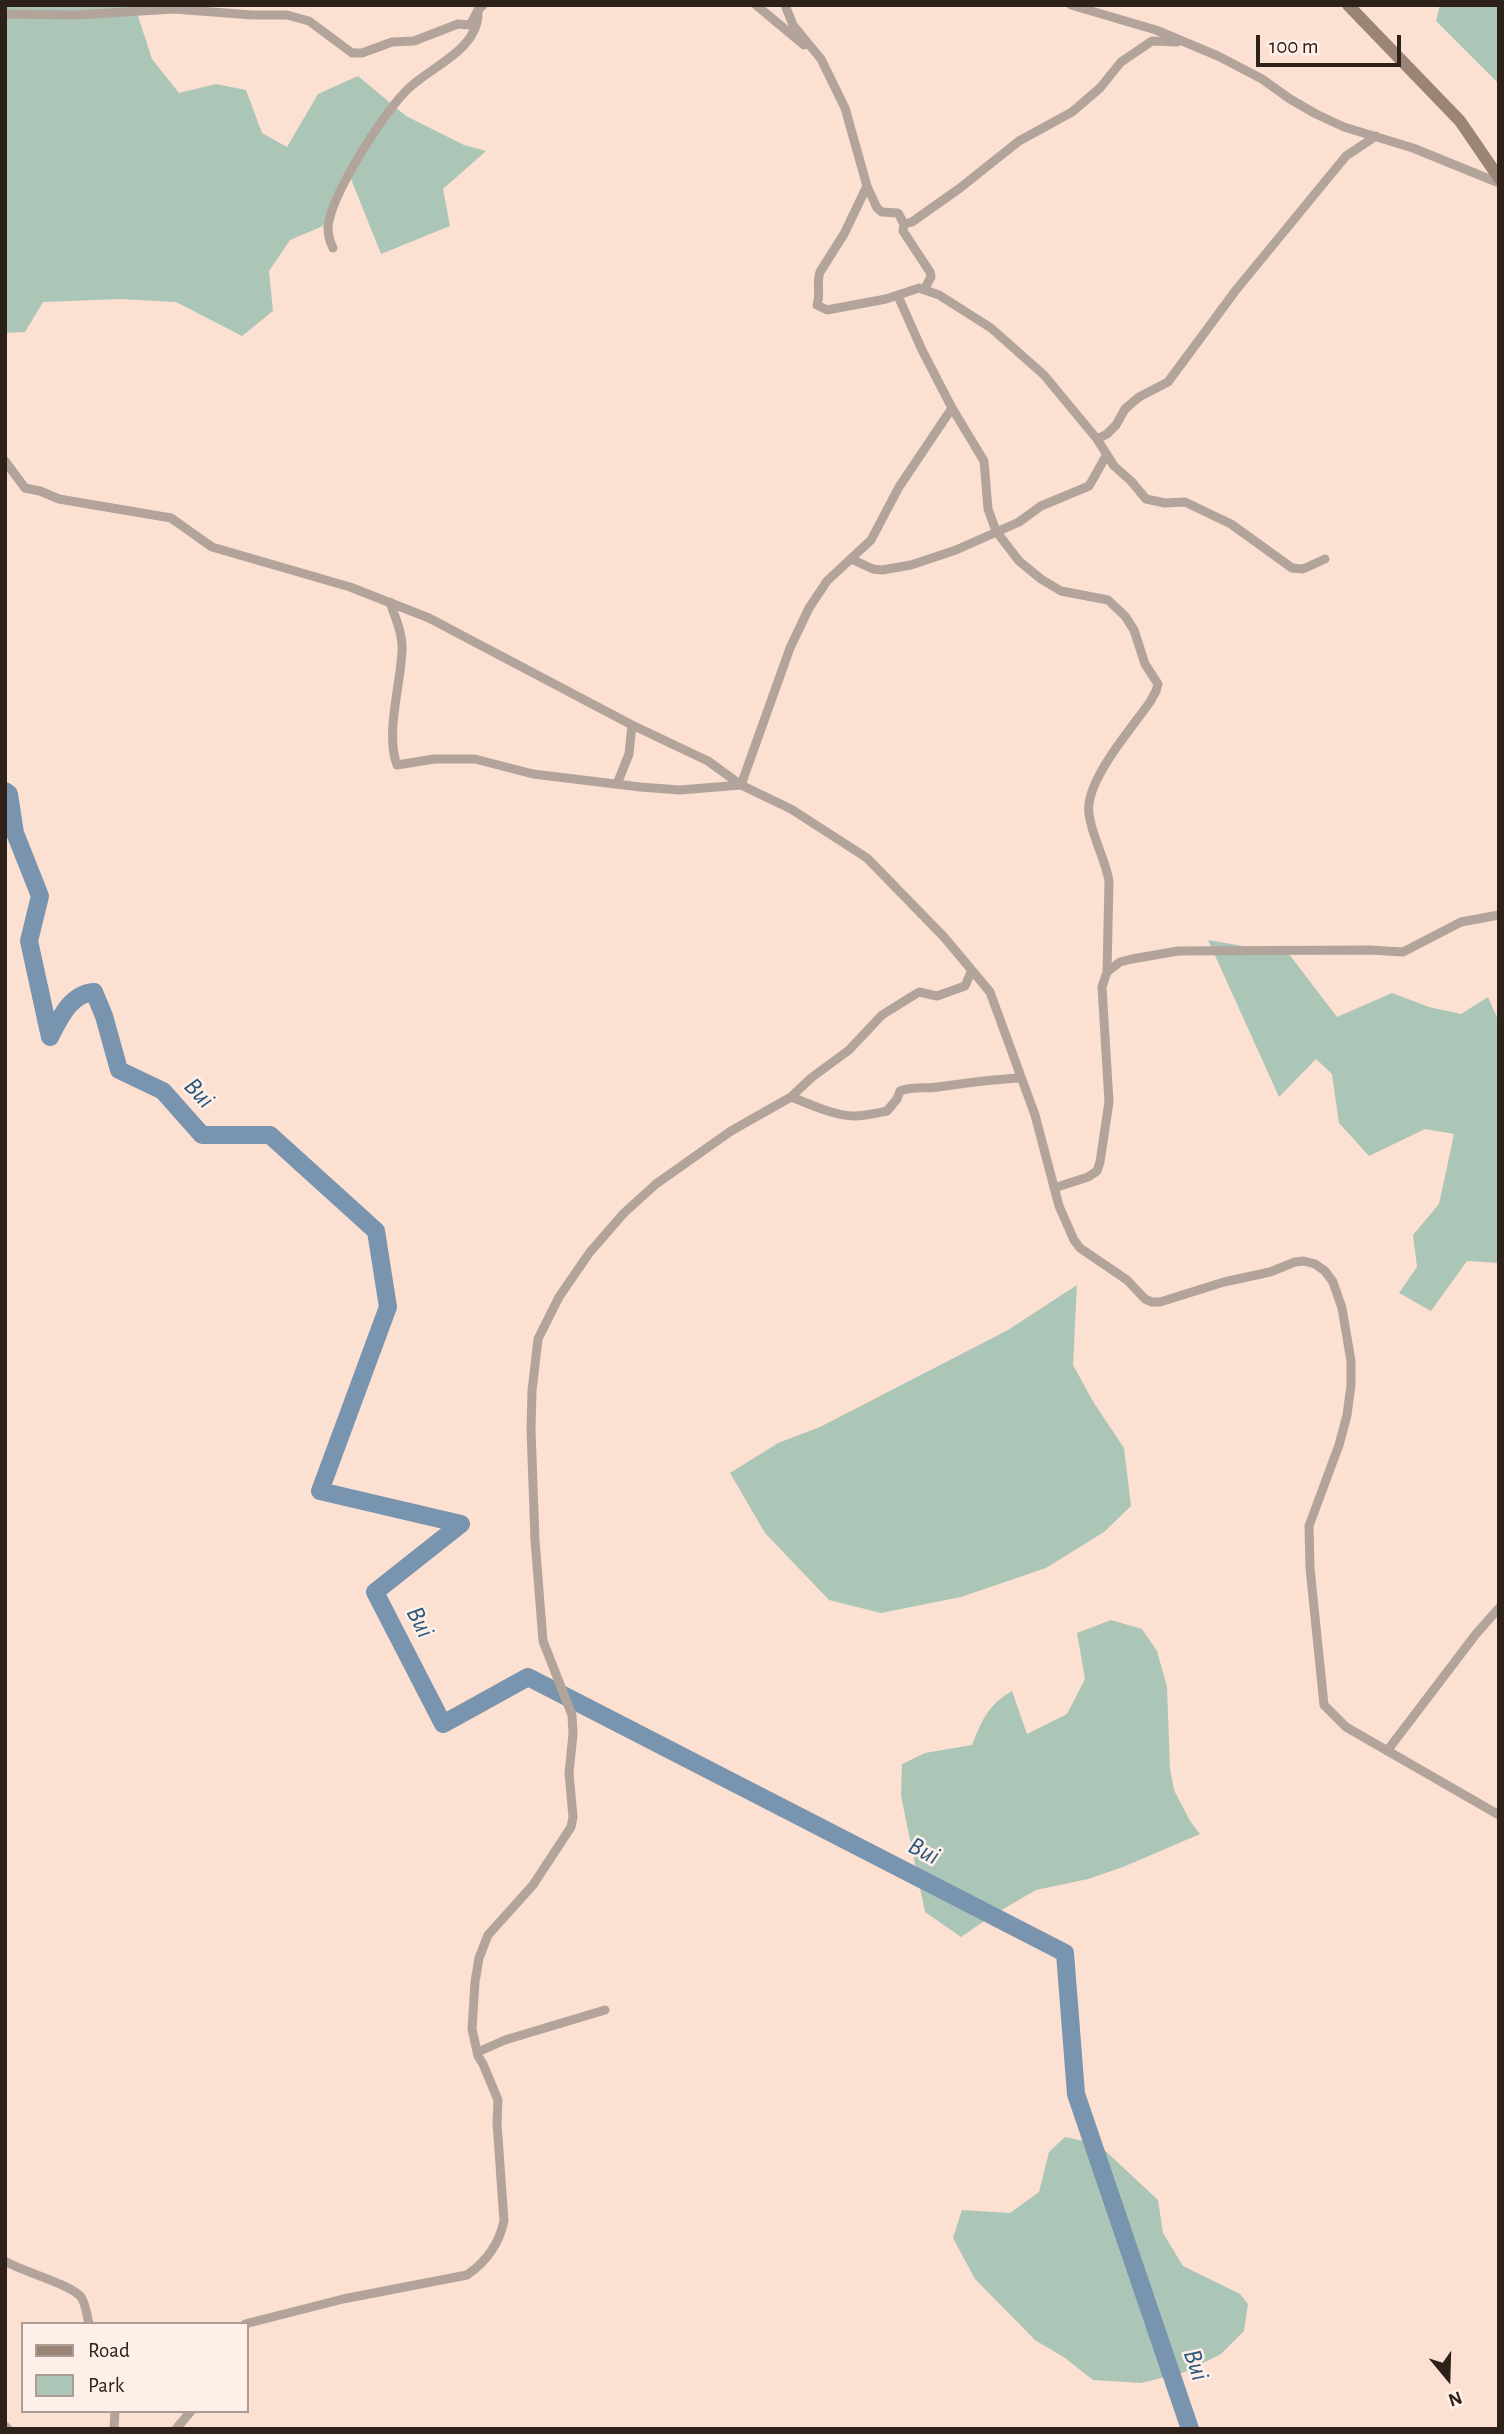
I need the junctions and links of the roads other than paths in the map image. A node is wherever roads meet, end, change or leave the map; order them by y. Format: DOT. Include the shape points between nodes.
graph roads {
  1 [pos="756,5"];
  2 [pos="785,5"];
  3 [pos="1071,5"];
  4 [pos="1348,5"];
  5 [pos="480,8"];
  6 [pos="5,13"];
  7 [pos="1185,43"];
  8 [pos="821,59"];
  9 [pos="1376,136"];
  10 [pos="1499,181"];
  11 [pos="867,186"];
  12 [pos="904,224"];
  13 [pos="333,248"];
  14 [pos="925,288"];
  15 [pos="898,296"];
  16 [pos="952,408"];
  17 [pos="1097,439"];
  18 [pos="1106,456"];
  19 [pos="5,461"];
  20 [pos="996,531"];
  21 [pos="851,559"];
  22 [pos="1325,559"];
  23 [pos="390,602"];
  24 [pos="632,725"];
  25 [pos="617,784"];
  26 [pos="741,785"];
  27 [pos="1499,915"];
  28 [pos="971,972"];
  29 [pos="1107,972"];
  30 [pos="1021,1078"];
  31 [pos="791,1097"];
  32 [pos="1054,1188"];
  33 [pos="1499,1608"];
  34 [pos="1387,1751"];
  35 [pos="1499,1815"];
  36 [pos="605,2010"];
  37 [pos="478,2052"];
  38 [pos="5,2262"];
  39 [pos="89,2322"];
  40 [pos="248,2323"];
  41 [pos="189,2413"];
  42 [pos="176,2429"];
  1 -- 8 [label="street"];
  2 -- 8 [label="street" via="793,25"];
  3 -- 7 [label="street"];
  4 -- 10 [label="street" via="1460,121"];
  5 -- 6 [label="street" via="470,25 458,24 414,41 392,42 362,53 352,53 309,22 287,15 174,9 76,15"];
  5 -- 13 [label="street" via="478,25 468,39 404,92 357,159 330,219"];
  7 -- 9 [label="street" via="1262,79 1316,114"];
  7 -- 12 [label="street" via="1152,41 1121,62 1100,89 1072,112 1019,141 960,188"];
  8 -- 11 [label="street" via="845,107"];
  9 -- 10 [label="street"];
  9 -- 17 [label="street" via="1346,156 1236,290 1168,382 1139,397 1116,425"];
  11 -- 12 [label="street" via="877,208 898,214"];
  11 -- 15 [label="street" via="820,272 817,305 827,310"];
  12 -- 14 [label="street" via="903,231 931,274"];
  14 -- 15 [label="street"];
  14 -- 17 [label="street" via="1000,335 1052,383"];
  15 -- 16 [label="street"];
  16 -- 20 [label="street" via="984,461 988,509"];
  16 -- 21 [label="street" via="899,487 871,540"];
  17 -- 18 [label="street"];
  18 -- 20 [label="street" via="1089,486"];
  18 -- 22 [label="street" via="1146,499 1195,506 1231,524 1292,568 1303,569"];
  19 -- 23 [label="street" via="24,488 59,499 172,518 212,547"];
  20 -- 21 [label="street" via="911,565 882,570"];
  20 -- 29 [label="street" via="1041,579 1061,591 1102,598 1118,607 1134,630 1139,651 1158,684 1092,784 1087,800 1109,881"];
  21 -- 26 [label="street" via="819,591 804,618"];
  23 -- 24 [label="street"];
  23 -- 25 [label="street" via="402,643 394,706 397,765 475,759 533,774"];
  24 -- 25 [label="street" via="629,754"];
  24 -- 26 [label="street" via="708,761"];
  25 -- 26 [label="street" via="680,790"];
  26 -- 28 [label="street" via="791,809 867,858 944,937"];
  27 -- 29 [label="street" via="1461,922 1403,952 1178,951 1120,962"];
  28 -- 30 [label="street" via="990,992"];
  28 -- 31 [label="street" via="964,986 937,996 919,992 902,1001"];
  29 -- 32 [label="street" via="1102,987 1109,1102 1100,1163 1088,1177"];
  30 -- 31 [label="street" via="909,1087 900,1091 887,1111 859,1116"];
  30 -- 32 [label="street"];
  31 -- 37 [label="street" via="731,1131 656,1184 624,1213 559,1297 538,1339 531,1429 540,1607 543,1642 572,1715 569,1773 573,1817 533,1885 488,1935 475,1982 472,2029"];
  32 -- 34 [label="street" via="1077,1244 1152,1302 1304,1261 1333,1282 1342,1308 1351,1385 1339,1445 1309,1526 1320,1685 1324,1705 1346,1727"];
  33 -- 34 [label="street"];
  34 -- 35 [label="street"];
  36 -- 37 [label="street"];
  37 -- 40 [label="street" via="498,2100 504,2221 501,2235 480,2266 467,2274"];
  38 -- 39 [label="street" via="78,2295"];
  41 -- 42 [label="street"];
}
